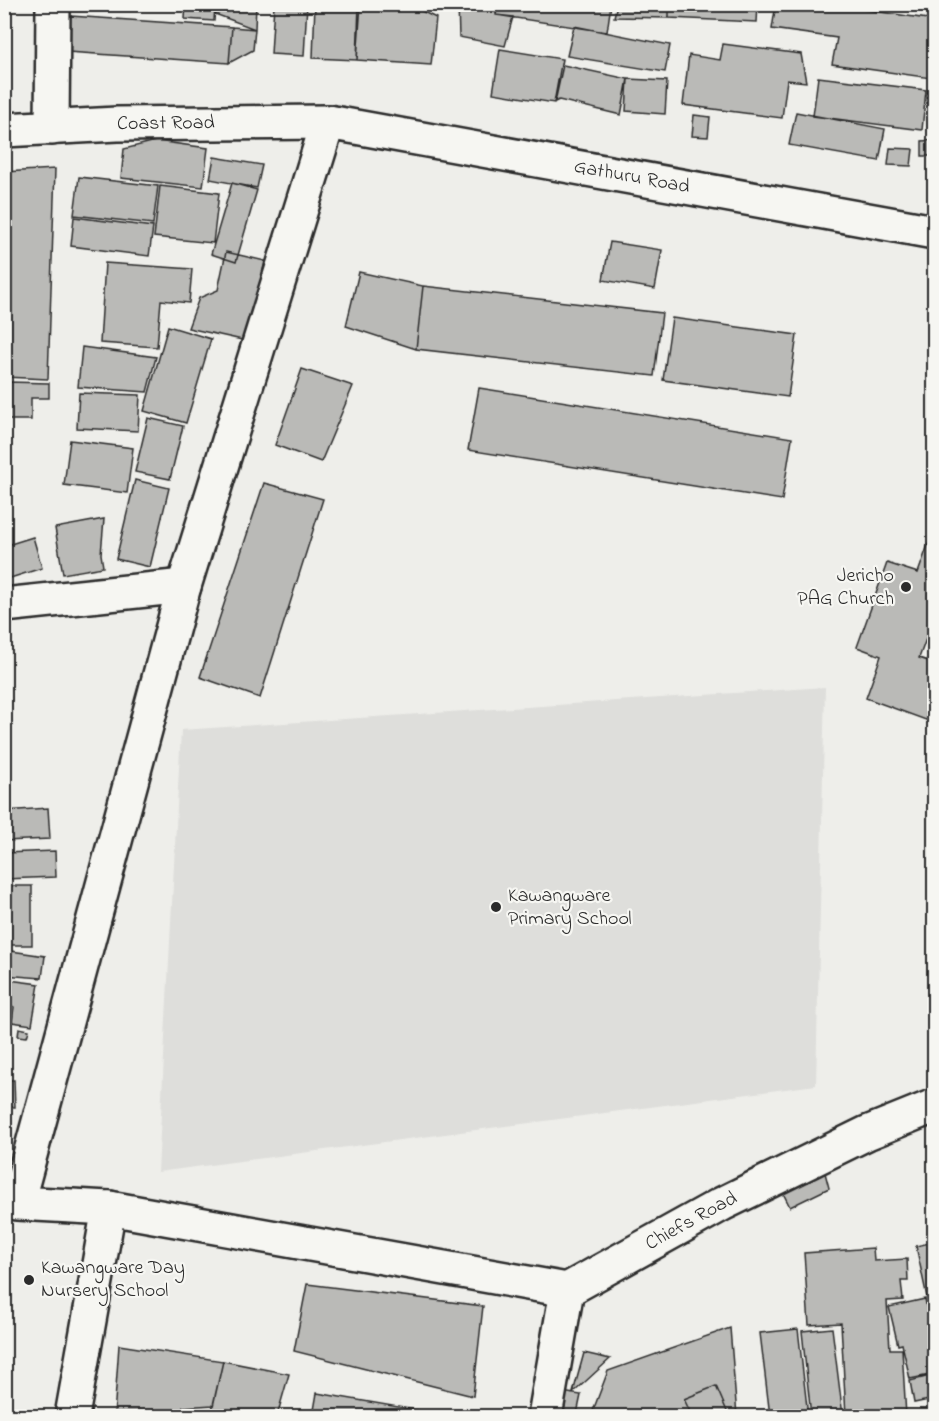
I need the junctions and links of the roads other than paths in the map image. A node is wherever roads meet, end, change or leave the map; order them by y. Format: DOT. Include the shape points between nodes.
graph roads {
  1 [pos="53,4"];
  2 [pos="328,122"];
  3 [pos="52,128"];
  4 [pos="4,130"];
  5 [pos="934,232"];
  6 [pos="184,586"];
  7 [pos="4,605"];
  8 [pos="934,1106"];
  9 [pos="11,1203"];
  10 [pos="109,1208"];
  11 [pos="567,1290"];
  12 [pos="72,1416"];
  13 [pos="545,1416"];
  1 -- 3 [label="street"];
  2 -- 3 [label="street, Coast Road"];
  2 -- 5 [label="street, Gathuru Road"];
  2 -- 6 [label="street"];
  3 -- 4 [label="street, Coast Road"];
  6 -- 7 [label="street"];
  6 -- 9 [label="street"];
  8 -- 11 [label="street, Chiefs Road" via="867,1133 722,1204"];
  9 -- 10 [label="street"];
  10 -- 11 [label="street"];
  10 -- 12 [label="street"];
  11 -- 13 [label="street"];
}
